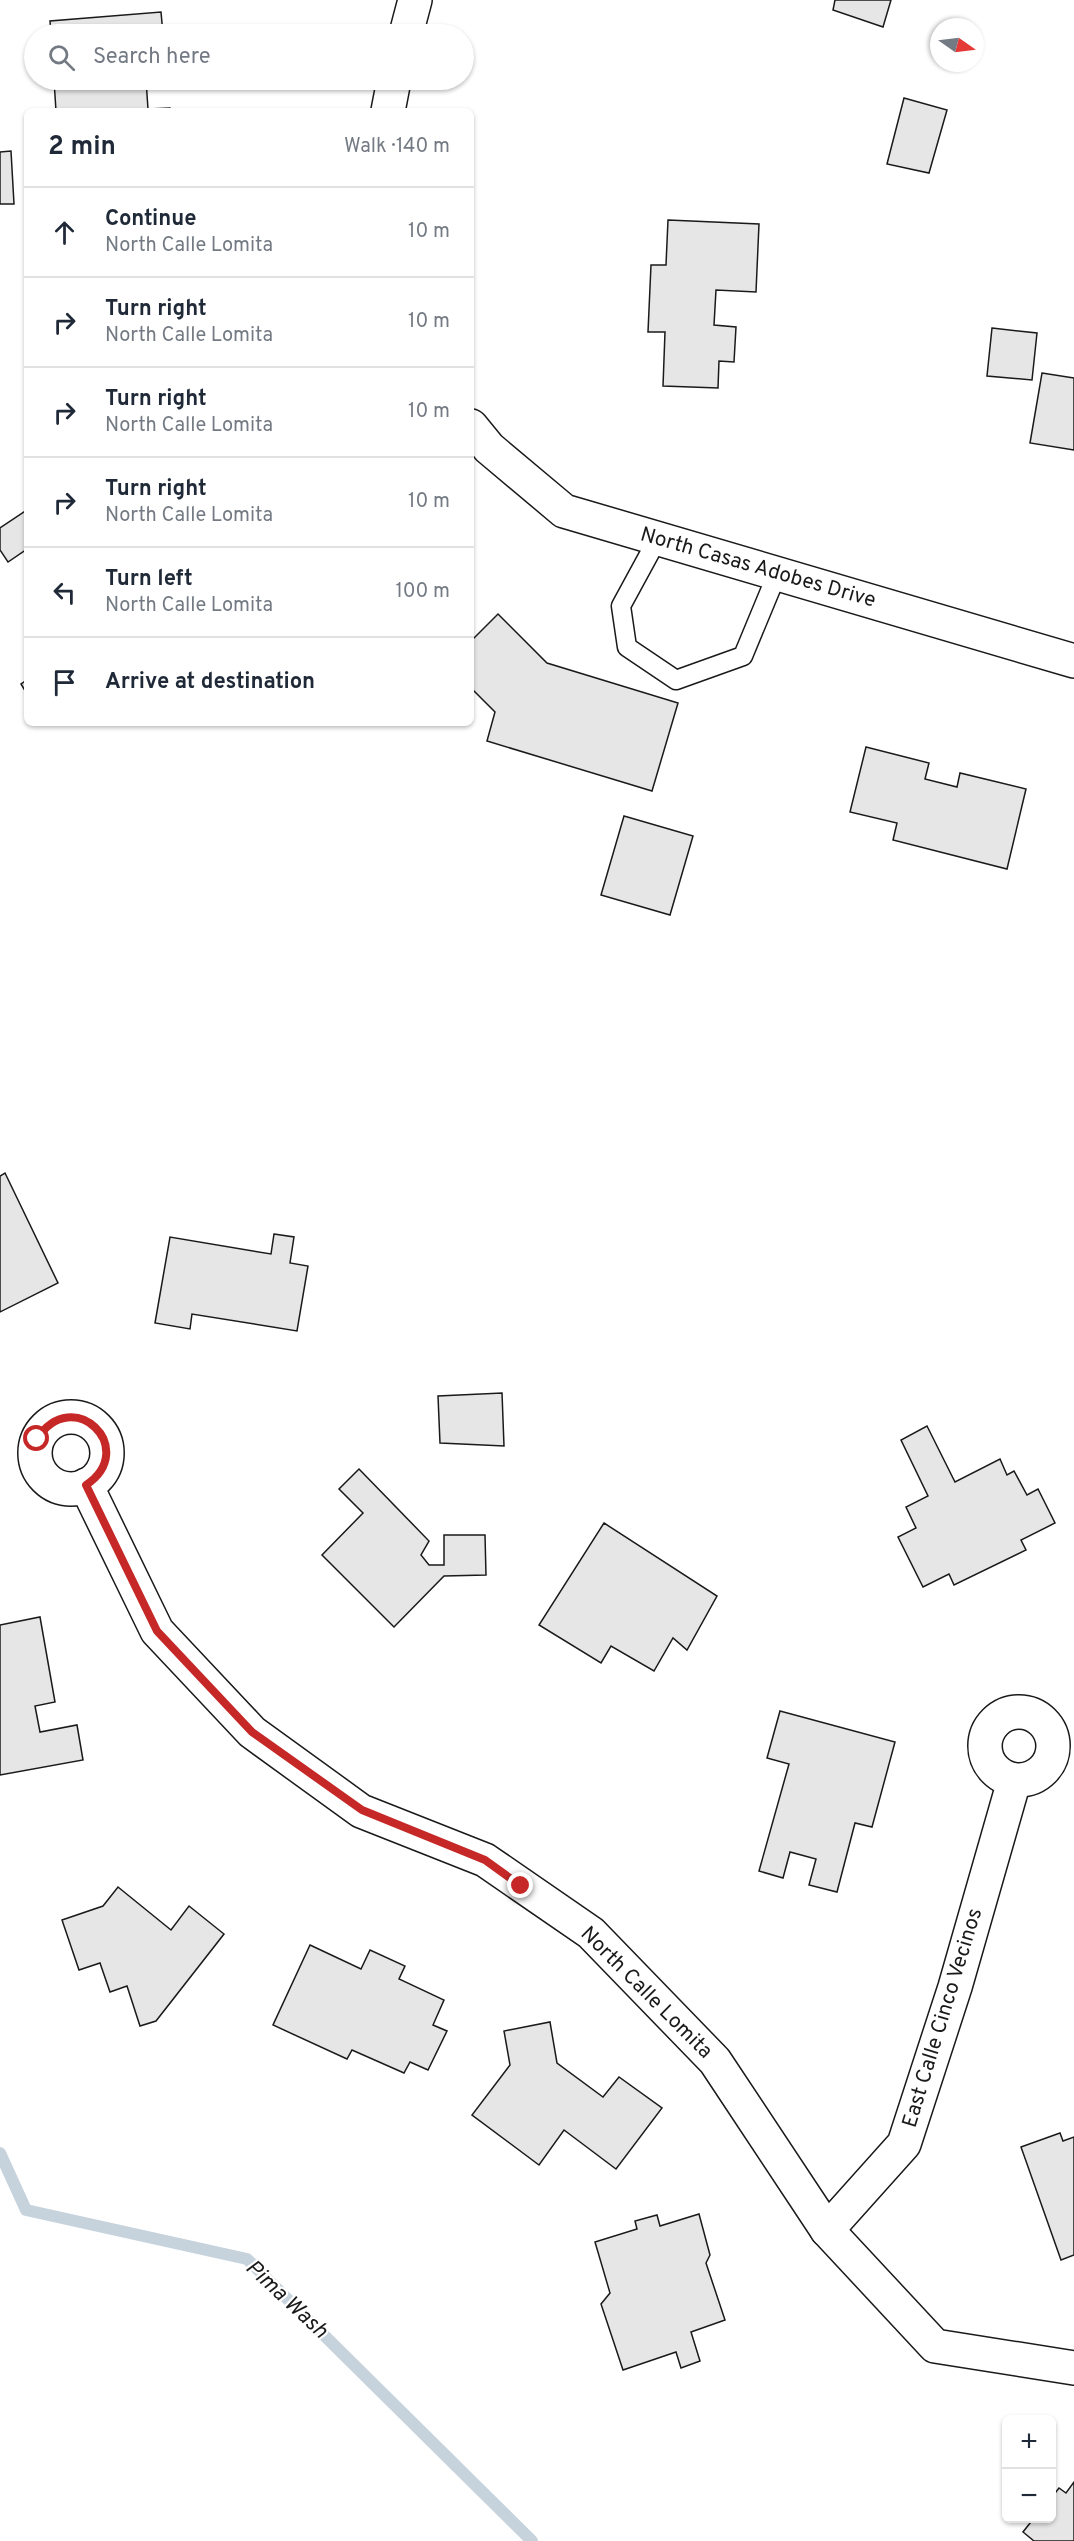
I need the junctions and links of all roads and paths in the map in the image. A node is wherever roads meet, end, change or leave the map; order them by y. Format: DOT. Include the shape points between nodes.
graph roads {
  1 [pos="415,0"];
  2 [pos="409,24"];
  3 [pos="392,90"];
  4 [pos="389,108"];
  5 [pos="474,430"];
  6 [pos="658,538"];
  7 [pos="777,574"];
  8 [pos="1074,661"];
  9 [pos="86,1485"];
  10 [pos="1014,1781"];
  11 [pos="827,2230"];
  12 [pos="1074,2368"];
  1 -- 2 [label="street"];
  3 -- 4 [label="street"];
  5 -- 6 [label="street, North Casas Adobes Drive" via="489,448 564,511"];
  6 -- 7 [label="street, North Casas Adobes Drive"];
  6 -- 7 [label="lane" via="621,606 627,647 676,680 743,656"];
  7 -- 8 [label="street, North Casas Adobes Drive"];
  9 -- 11 [label="street, North Calle Lomita" via="157,1631 252,1732 362,1810 485,1860 591,1933 715,2061"];
  10 -- 11 [label="street, East Calle Cinco Vecinos" via="955,1987 904,2144"];
  11 -- 12 [label="street, North Calle Lomita" via="935,2346"];
}
